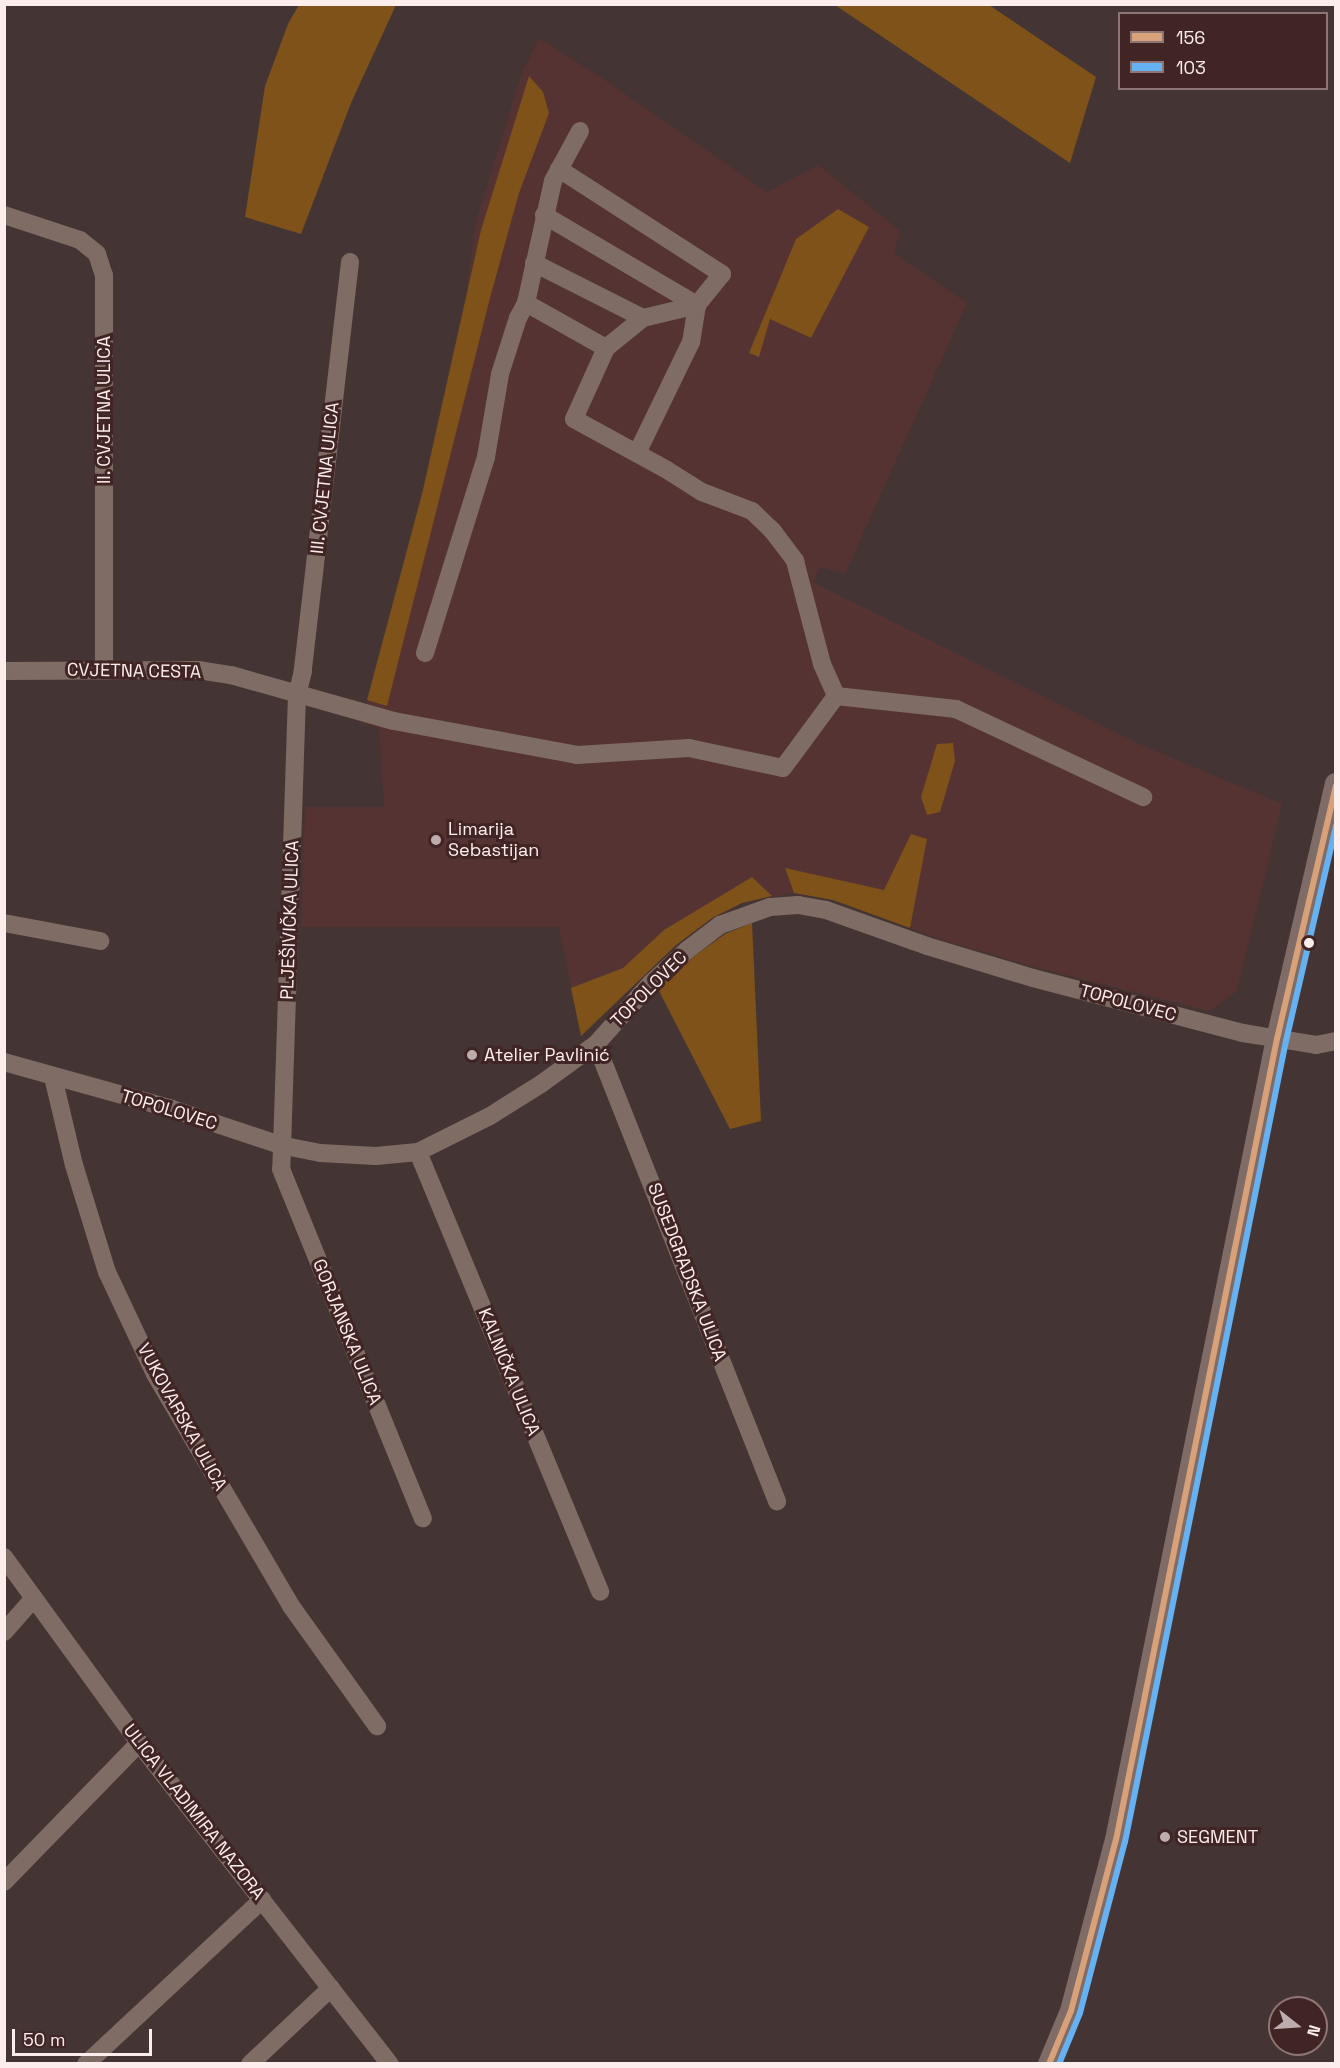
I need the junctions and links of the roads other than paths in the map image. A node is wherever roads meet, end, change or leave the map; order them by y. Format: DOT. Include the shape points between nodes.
graph roads {
  1 [pos="580,131"];
  2 [pos="559,169"];
  3 [pos="4,215"];
  4 [pos="544,215"];
  5 [pos="350,262"];
  6 [pos="534,263"];
  7 [pos="526,303"];
  8 [pos="697,305"];
  9 [pos="643,318"];
  10 [pos="606,348"];
  11 [pos="637,453"];
  12 [pos="425,653"];
  13 [pos="104,669"];
  14 [pos="4,671"];
  15 [pos="297,695"];
  16 [pos="836,696"];
  17 [pos="1335,784"];
  18 [pos="1143,797"];
  19 [pos="4,923"];
  20 [pos="100,941"];
  21 [pos="1277,1039"];
  22 [pos="1335,1041"];
  23 [pos="596,1044"];
  24 [pos="4,1062"];
  25 [pos="53,1077"];
  26 [pos="280,1144"];
  27 [pos="418,1152"];
  28 [pos="777,1501"];
  29 [pos="423,1518"];
  30 [pos="4,1557"];
  31 [pos="600,1592"];
  32 [pos="34,1598"];
  33 [pos="4,1632"];
  34 [pos="377,1726"];
  35 [pos="139,1743"];
  36 [pos="4,1882"];
  37 [pos="262,1900"];
  38 [pos="331,1988"];
  39 [pos="86,2064"];
  40 [pos="250,2064"];
  41 [pos="390,2064"];
  42 [pos="1049,2064"];
  1 -- 2 [label="street"];
  2 -- 4 [label="street"];
  2 -- 8 [label="street" via="722,274"];
  3 -- 13 [label="street, II. CVJETNA ULICA" via="80,240 97,254 104,275"];
  4 -- 6 [label="street"];
  4 -- 8 [label="street"];
  5 -- 15 [label="street, III. CVJETNA ULICA" via="303,671"];
  6 -- 7 [label="street"];
  6 -- 9 [label="street"];
  7 -- 10 [label="street"];
  7 -- 12 [label="street" via="500,374 486,457"];
  8 -- 9 [label="street"];
  8 -- 11 [label="street" via="691,342"];
  9 -- 10 [label="street"];
  10 -- 11 [label="street" via="574,419"];
  11 -- 16 [label="street" via="702,492 752,511 772,530 795,561 822,664"];
  13 -- 14 [label="street, CVJETNA CESTA"];
  13 -- 15 [label="street, CVJETNA CESTA" via="198,670 231,675"];
  15 -- 16 [label="street, CVJETNA CESTA" via="394,721 577,755 689,748 783,768"];
  15 -- 26 [label="street, PLJEŠIVIČKA ULICA"];
  16 -- 18 [label="street" via="956,709"];
  17 -- 21 [label="main road"];
  19 -- 20 [label="street"];
  21 -- 22 [label="street, TOPOLOVEC" via="1316,1045"];
  21 -- 23 [label="street, TOPOLOVEC" via="1243,1034 1033,978 826,910 798,905 770,907 720,926 651,983"];
  21 -- 42 [label="main road" via="1116,1840 1071,2011"];
  23 -- 27 [label="street, TOPOLOVEC" via="490,1116"];
  23 -- 28 [label="street, SUSEDGRADSKA ULICA"];
  24 -- 25 [label="street, TOPOLOVEC"];
  25 -- 26 [label="street, TOPOLOVEC"];
  25 -- 34 [label="street, VUKOVARSKA ULICA" via="74,1165 107,1272 155,1374 291,1606"];
  26 -- 27 [label="street, TOPOLOVEC" via="320,1153 376,1156"];
  26 -- 29 [label="street, GORJANSKA ULICA" via="281,1169"];
  27 -- 31 [label="street, KALNIČKA ULICA"];
  30 -- 32 [label="street, ULICA VLADIMIRA NAZORA"];
  32 -- 33 [label="street"];
  32 -- 35 [label="street, ULICA VLADIMIRA NAZORA"];
  35 -- 36 [label="street"];
  35 -- 37 [label="street, ULICA VLADIMIRA NAZORA"];
  37 -- 38 [label="street, ULICA VLADIMIRA NAZORA"];
  37 -- 39 [label="street"];
  38 -- 40 [label="street"];
  38 -- 41 [label="street, ULICA VLADIMIRA NAZORA"];
}
